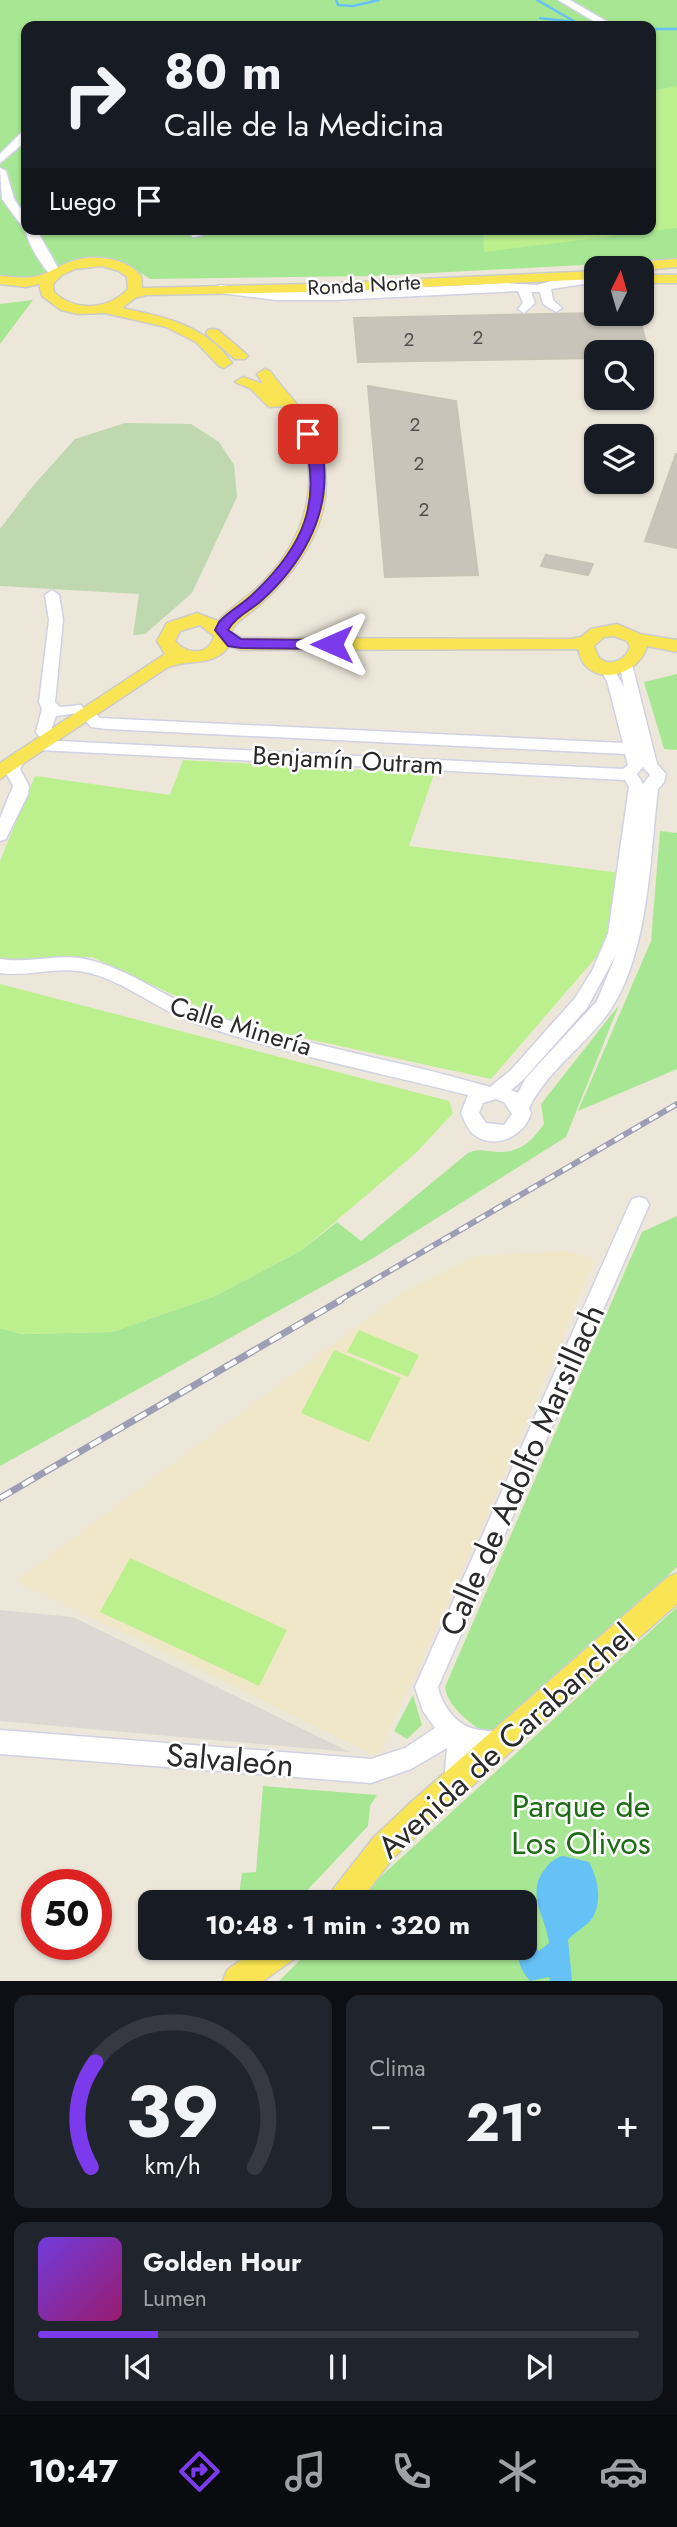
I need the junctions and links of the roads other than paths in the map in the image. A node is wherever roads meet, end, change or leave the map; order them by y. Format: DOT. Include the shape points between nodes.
graph roads {
  1 [pos="563,0"];
  2 [pos="601,21"];
  3 [pos="21,140"];
  4 [pos="0,160"];
  5 [pos="0,171"];
  6 [pos="21,217"];
  7 [pos="34,235"];
  8 [pos="677,265"];
  9 [pos="654,266"];
  10 [pos="654,267"];
  11 [pos="677,274"];
  12 [pos="52,275"];
  13 [pos="584,276"];
  14 [pos="584,276"];
  15 [pos="654,276"];
  16 [pos="584,278"];
  17 [pos="654,278"];
  18 [pos="677,279"];
  19 [pos="0,280"];
  20 [pos="0,287"];
  21 [pos="523,288"];
  22 [pos="545,288"];
  23 [pos="220,289"];
  24 [pos="132,291"];
  25 [pos="47,293"];
  26 [pos="104,308"];
  27 [pos="556,308"];
  28 [pos="523,309"];
  29 [pos="240,356"];
  30 [pos="225,363"];
  31 [pos="265,374"];
  32 [pos="243,382"];
  33 [pos="52,595"];
  34 [pos="203,620"];
  35 [pos="222,633"];
  36 [pos="638,639"];
  37 [pos="167,645"];
  38 [pos="677,646"];
  39 [pos="587,649"];
  40 [pos="211,653"];
  41 [pos="184,656"];
  42 [pos="677,656"];
  43 [pos="634,663"];
  44 [pos="606,667"];
  45 [pos="81,711"];
  46 [pos="51,732"];
  47 [pos="631,749"];
  48 [pos="5,765"];
  49 [pos="640,775"];
  50 [pos="0,835"];
  51 [pos="0,967"];
  52 [pos="485,1096"];
  53 [pos="520,1107"];
  54 [pos="639,1205"];
  55 [pos="677,1586"];
  56 [pos="450,1731"];
  57 [pos="0,1742"];
  58 [pos="502,1743"];
  59 [pos="456,1782"];
  60 [pos="350,1890"];
  61 [pos="267,1960"];
  62 [pos="284,1960"];
  63 [pos="238,1981"];
  64 [pos="264,1981"];
  1 -- 2 [label="street"];
  3 -- 4 [label="street"];
  5 -- 6 [label="street" via="8,199"];
  7 -- 12 [label="street"];
  8 -- 9 [label="main road"];
  8 -- 10 [label="main road"];
  11 -- 15 [label="main road"];
  12 -- 19 [label="main road" via="26,283"];
  12 -- 24 [label="main road" via="76,264 102,262 124,268"];
  12 -- 25 [label="main road"];
  13 -- 24 [label="main road, Ronda Norte" via="306,281"];
  14 -- 23 [label="main road, Ronda Norte"];
  16 -- 22 [label="street"];
  17 -- 18 [label="main road"];
  20 -- 25 [label="main road, Ronda Norte"];
  21 -- 22 [label="street"];
  21 -- 23 [label="street" via="276,296"];
  21 -- 28 [label="street" via="529,303"];
  22 -- 27 [label="street" via="547,301"];
  23 -- 24 [label="main road, Ronda Norte"];
  24 -- 26 [label="main road, Ronda Norte"];
  24 -- 29 [label="main road" via="131,304 198,325"];
  25 -- 26 [label="main road, Ronda Norte" via="69,307"];
  26 -- 30 [label="main road" via="188,331 217,351"];
  29 -- 30 [label="main road"];
  29 -- 31 [label="main road" via="262,361 267,367"];
  30 -- 32 [label="main road" via="224,375"];
  31 -- 32 [label="main road"];
  31 -- 35 [label="main road" via="308,434 318,462 318,492 295,555 255,599 226,622"];
  32 -- 34 [label="main road" via="264,392 295,434 304,461 302,512 289,541 254,586"];
  33 -- 46 [label="street" via="57,615 47,704"];
  34 -- 35 [label="main road"];
  34 -- 37 [label="main road" via="173,627 166,636"];
  35 -- 39 [label="main road" via="241,644 572,645"];
  35 -- 40 [label="main road" via="221,645"];
  36 -- 38 [label="main road"];
  36 -- 39 [label="main road" via="609,630 595,634"];
  36 -- 43 [label="main road" via="644,649"];
  37 -- 41 [label="main road"];
  37 -- 45 [label="main road"];
  39 -- 40 [label="main road"];
  39 -- 44 [label="main road"];
  40 -- 41 [label="main road"];
  41 -- 45 [label="main road" via="173,657"];
  42 -- 43 [label="main road"];
  43 -- 44 [label="main road"];
  43 -- 49 [label="street"];
  44 -- 47 [label="street" via="615,681"];
  45 -- 46 [label="main road"];
  45 -- 47 [label="street, Benjamín Outram" via="96,723 107,724"];
  46 -- 48 [label="main road"];
  46 -- 49 [label="street, Benjamín Outram"];
  47 -- 49 [label="street"];
  48 -- 50 [label="street" via="12,769 20,794"];
  49 -- 52 [label="street" via="617,934 600,973 581,1003 517,1075"];
  49 -- 53 [label="street" via="631,940 604,1005 532,1083"];
  51 -- 52 [label="street, Calle Minería" via="29,970 55,964 83,965 198,1017"];
  52 -- 53 [label="street" via="510,1097"];
  52 -- 53 [label="street" via="470,1113 474,1124 492,1133 518,1125"];
  54 -- 56 [label="street, Calle de Adolfo Marsillach" via="426,1687 433,1709"];
  55 -- 58 [label="main road, Avenida de Carabanchel"];
  56 -- 57 [label="street, Salvaleón" via="429,1749 371,1771"];
  56 -- 58 [label="street" via="474,1741"];
  56 -- 59 [label="street" via="460,1753"];
  58 -- 59 [label="main road, Avenida de Carabanchel"];
  59 -- 60 [label="main road, Avenida de Carabanchel" via="384,1847"];
  61 -- 63 [label="main road"];
  62 -- 64 [label="main road"];
}
